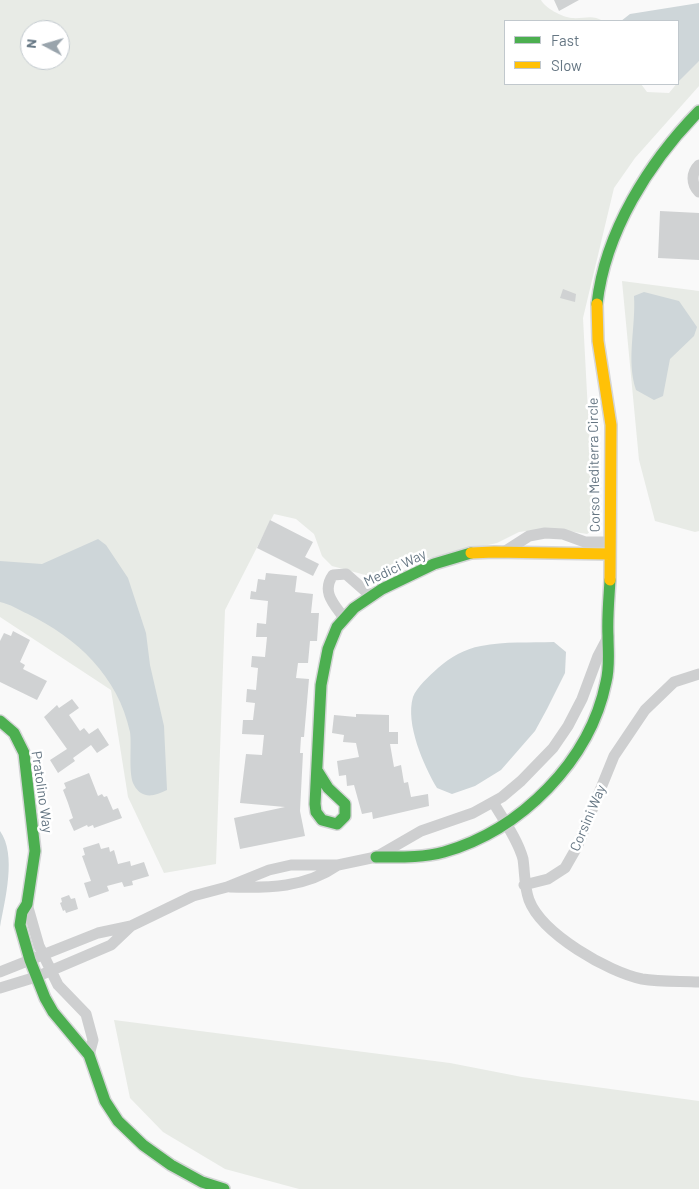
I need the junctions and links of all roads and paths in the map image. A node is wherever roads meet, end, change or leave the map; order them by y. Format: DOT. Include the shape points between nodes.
graph roads {
  1 [pos="699,112"];
  2 [pos="699,165"];
  3 [pos="699,192"];
  4 [pos="610,548"];
  5 [pos="504,552"];
  6 [pos="371,596"];
  7 [pos="344,618"];
  8 [pos="608,637"];
  9 [pos="699,674"];
  10 [pos="0,721"];
  11 [pos="318,772"];
  12 [pos="493,802"];
  13 [pos="506,823"];
  14 [pos="376,857"];
  15 [pos="338,865"];
  16 [pos="524,884"];
  17 [pos="227,887"];
  18 [pos="27,904"];
  19 [pos="131,926"];
  20 [pos="43,955"];
  21 [pos="30,960"];
  22 [pos="51,971"];
  23 [pos="0,972"];
  24 [pos="36,977"];
  25 [pos="699,982"];
  26 [pos="0,988"];
  27 [pos="90,1055"];
  28 [pos="224,1189"];
  1 -- 4 [label="street, Corso Mediterra Circle" via="665,148 644,181 605,262 598,288 598,336 610,400"];
  2 -- 3 [label="street" via="693,174 693,183"];
  4 -- 5 [label="street, Medici Way"];
  4 -- 5 [label="street, Medici Way" via="563,534 545,533 529,536"];
  4 -- 8 [label="street, Corso Mediterra Circle"];
  5 -- 6 [label="street, Medici Way" via="467,554 445,561"];
  6 -- 7 [label="street, Medici Way"];
  6 -- 7 [label="street" via="346,574 333,575 328,581 327,593"];
  7 -- 11 [label="street, Medici Way" via="326,654"];
  8 -- 12 [label="street, Corso Mediterra Circle" via="582,700 563,734 521,781"];
  8 -- 13 [label="street, Corso Mediterra Circle" via="611,654 606,684 584,742 560,778 534,804"];
  9 -- 16 [label="street, Corsini Way" via="674,682 645,710 614,756 577,847 565,868 548,879"];
  10 -- 18 [label="street, Pratolino Way" via="14,733 24,753 35,851"];
  12 -- 13 [label="street"];
  12 -- 14 [label="street, Corso Mediterra Circle" via="473,813 421,831"];
  13 -- 14 [label="street, Corso Mediterra Circle" via="476,841 442,853 417,859"];
  13 -- 16 [label="street" via="522,858"];
  14 -- 15 [label="street, Corso Mediterra Circle"];
  15 -- 17 [label="street, Corso Mediterra Circle" via="292,865 269,870"];
  15 -- 17 [label="street, Corso Mediterra Circle" via="320,877 285,885"];
  16 -- 25 [label="street" via="530,903 548,925 580,952 610,968 642,979"];
  17 -- 19 [label="street, Corso Mediterra Circle" via="193,896"];
  18 -- 20 [label="street, Pratolino Way"];
  18 -- 21 [label="street, Pratolino Way" via="20,925"];
  19 -- 20 [label="street, Corso Mediterra Circle" via="98,933"];
  19 -- 22 [label="street, Corso Mediterra Circle" via="111,945"];
  20 -- 21 [label="street, Corso Mediterra Circle"];
  20 -- 22 [label="street, Pratolino Way"];
  21 -- 23 [label="street, Corso Mediterra Circle"];
  21 -- 24 [label="street, Pratolino Way"];
  22 -- 24 [label="street, Corso Mediterra Circle"];
  22 -- 27 [label="street, Pratolino Way" via="64,993 86,1014 93,1040"];
  24 -- 26 [label="street, Corso Mediterra Circle"];
  24 -- 27 [label="street, Pratolino Way" via="53,1012"];
  27 -- 28 [label="street" via="105,1101 118,1121 171,1165 202,1182"];
}
